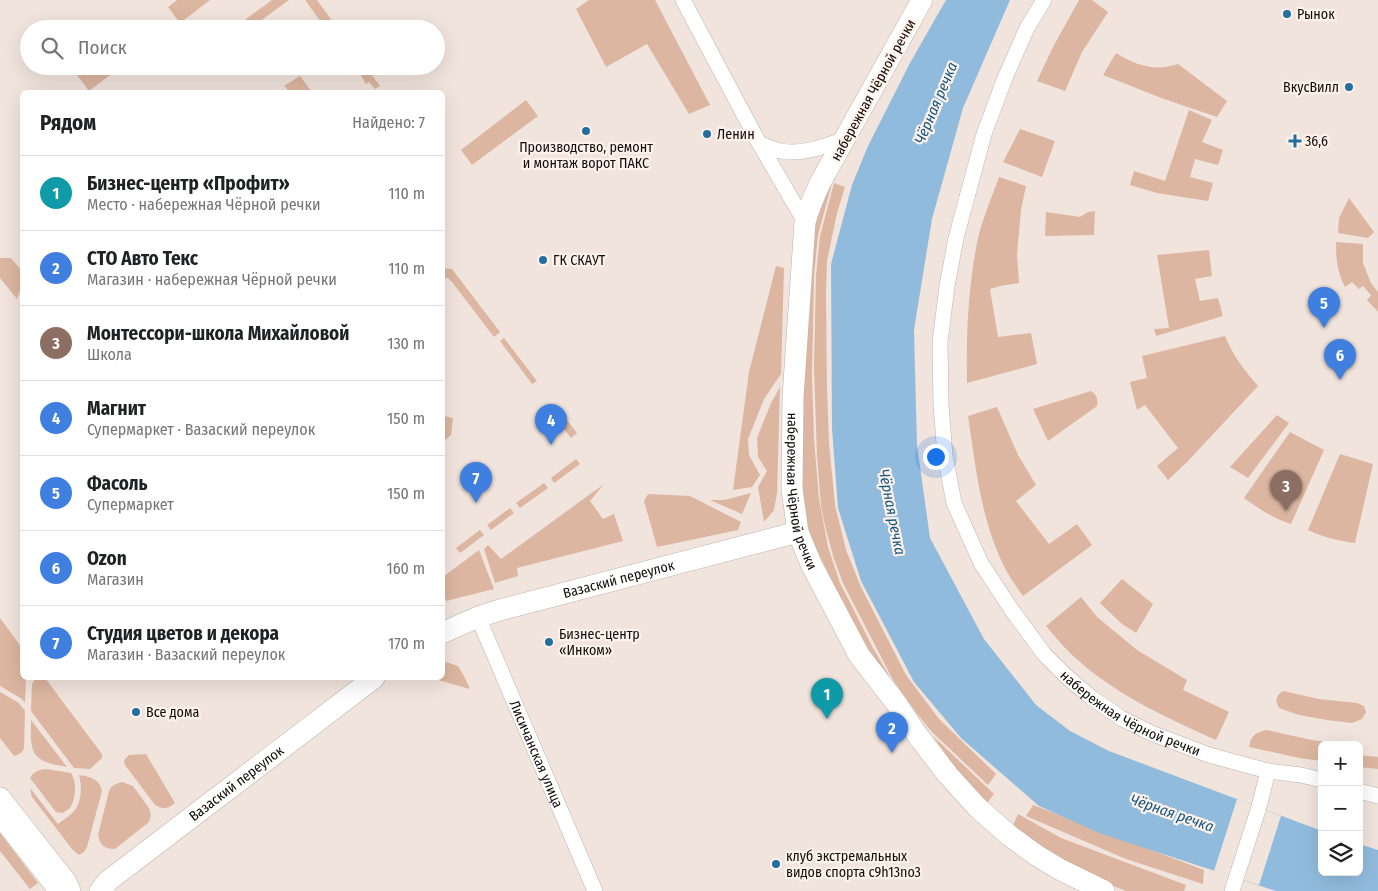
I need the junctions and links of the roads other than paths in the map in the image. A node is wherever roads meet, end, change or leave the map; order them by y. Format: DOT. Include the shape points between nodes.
graph roads {
  1 [pos="683,0"];
  2 [pos="922,0"];
  3 [pos="1044,0"];
  4 [pos="846,139"];
  5 [pos="759,143"];
  6 [pos="805,222"];
  7 [pos="798,532"];
  8 [pos="478,618"];
  9 [pos="445,632"];
  10 [pos="371,680"];
  11 [pos="1268,771"];
  12 [pos="1318,779"];
  13 [pos="1363,792"];
  14 [pos="1378,796"];
  15 [pos="0,798"];
  16 [pos="0,820"];
  17 [pos="1234,885"];
  18 [pos="56,891"];
  19 [pos="70,891"];
  20 [pos="100,891"];
  21 [pos="595,891"];
  22 [pos="1104,891"];
  1 -- 5 [label="street"];
  2 -- 4 [label="street, набережная Чёрной речки"];
  3 -- 11 [label="street, набережная Чёрной речки" via="1027,28 984,134 956,238 947,286 940,342 941,404 945,456 954,503 980,563 1044,654 1066,677 1121,718 1151,733 1209,755"];
  4 -- 5 [label="street" via="797,152 779,151"];
  4 -- 6 [label="street, набережная Чёрной речки" via="811,201"];
  5 -- 6 [label="street"];
  6 -- 7 [label="street, набережная Чёрной речки" via="793,406 792,489"];
  7 -- 8 [label="street, Вазаский переулок"];
  7 -- 22 [label="street, набережная Чёрной речки" via="811,564 860,656 948,774 977,807 1010,836 1059,869"];
  8 -- 9 [label="street, Вазаский переулок"];
  8 -- 21 [label="street, Лисичанская улица"];
  10 -- 20 [label="street, Вазаский переулок" via="108,881"];
  11 -- 12 [label="street, набережная Чёрной речки"];
  11 -- 17 [label="street"];
  13 -- 14 [label="street"];
  15 -- 19 [label="street"];
  16 -- 18 [label="street"];
}
